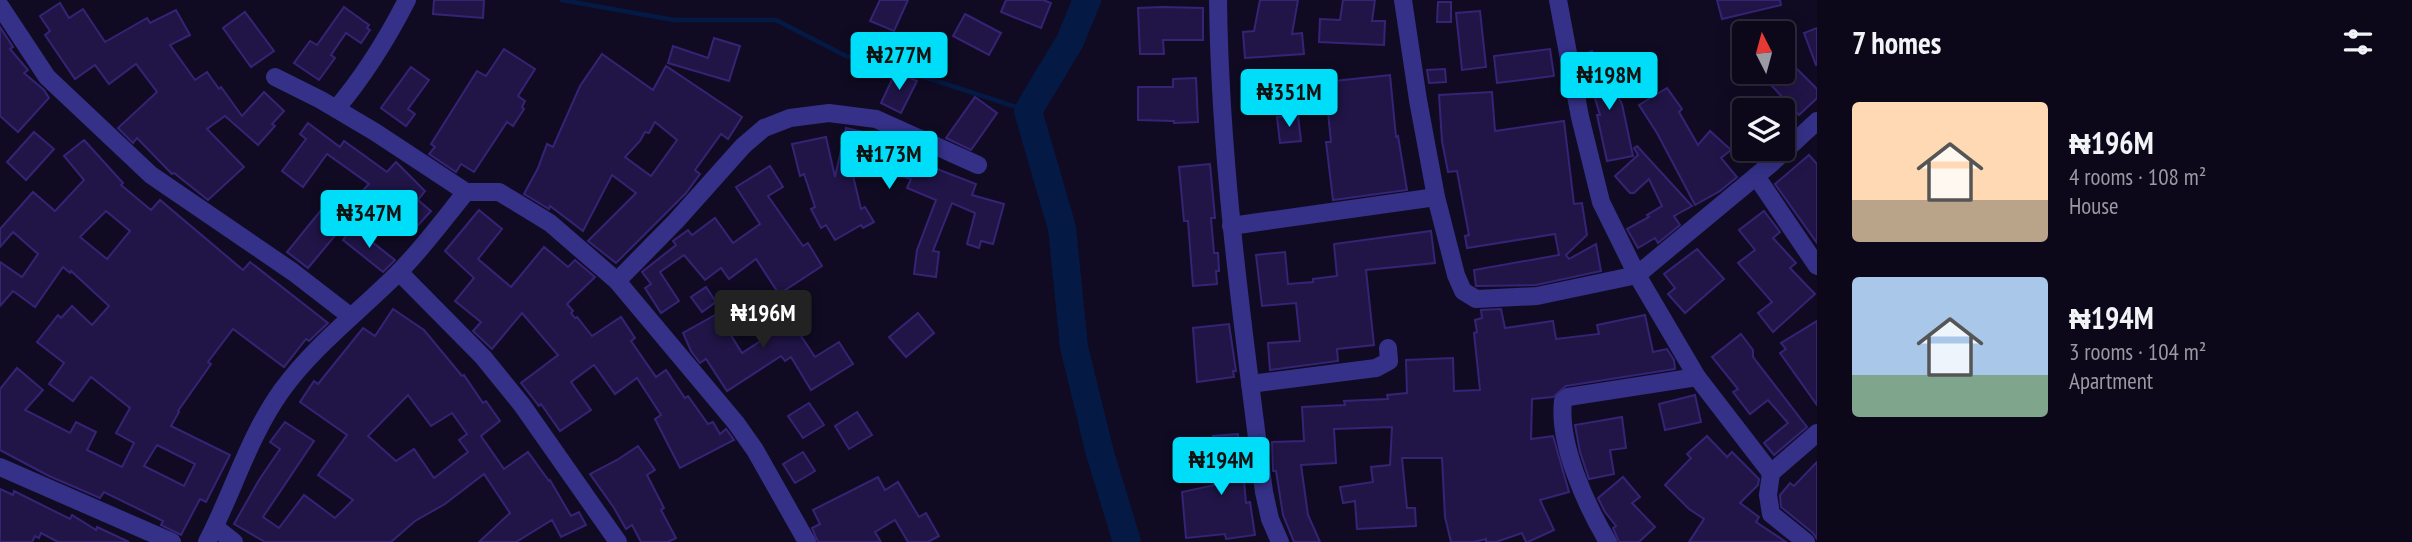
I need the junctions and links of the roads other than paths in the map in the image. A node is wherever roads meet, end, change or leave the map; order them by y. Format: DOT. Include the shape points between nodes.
graph roads {
  1 [pos="407,0"];
  2 [pos="1219,0"];
  3 [pos="1403,0"];
  4 [pos="1559,0"];
  5 [pos="0,6"];
  6 [pos="275,77"];
  7 [pos="337,109"];
  8 [pos="1817,121"];
  9 [pos="978,165"];
  10 [pos="1756,176"];
  11 [pos="466,192"];
  12 [pos="1436,197"];
  13 [pos="1231,226"];
  14 [pos="1817,265"];
  15 [pos="399,272"];
  16 [pos="1637,275"];
  17 [pos="617,281"];
  18 [pos="350,316"];
  19 [pos="1388,348"];
  20 [pos="1697,377"];
  21 [pos="1250,384"];
  22 [pos="1817,433"];
  23 [pos="0,467"];
  24 [pos="1771,472"];
  25 [pos="211,534"];
  26 [pos="172,542"];
  27 [pos="234,542"];
  28 [pos="618,542"];
  29 [pos="807,542"];
  30 [pos="1280,542"];
  31 [pos="1608,542"];
  32 [pos="1806,542"];
  1 -- 7 [label="street" via="379,53"];
  2 -- 13 [label="street" via="1219,72"];
  3 -- 12 [label="street"];
  4 -- 16 [label="street" via="1601,202"];
  5 -- 18 [label="street" via="47,77 151,175"];
  6 -- 7 [label="street"];
  7 -- 11 [label="street"];
  8 -- 10 [label="street"];
  9 -- 17 [label="street" via="876,119 829,113 790,118 764,128 743,146"];
  10 -- 14 [label="street"];
  10 -- 16 [label="street"];
  11 -- 15 [label="street"];
  11 -- 17 [label="street" via="499,192 550,223"];
  12 -- 13 [label="street"];
  12 -- 16 [label="street" via="1456,275 1463,290 1476,299 1537,296"];
  13 -- 21 [label="street"];
  15 -- 18 [label="street"];
  15 -- 28 [label="street" via="491,366"];
  16 -- 20 [label="street"];
  17 -- 29 [label="street" via="736,423"];
  18 -- 25 [label="street" via="281,391"];
  19 -- 21 [label="street" via="1390,361 1376,368"];
  20 -- 24 [label="street"];
  20 -- 31 [label="street" via="1563,401 1563,430 1585,502"];
  21 -- 30 [label="street" via="1264,492"];
  22 -- 24 [label="street"];
  23 -- 26 [label="street"];
  24 -- 32 [label="street" via="1771,514"];
  25 -- 27 [label="street"];
}
